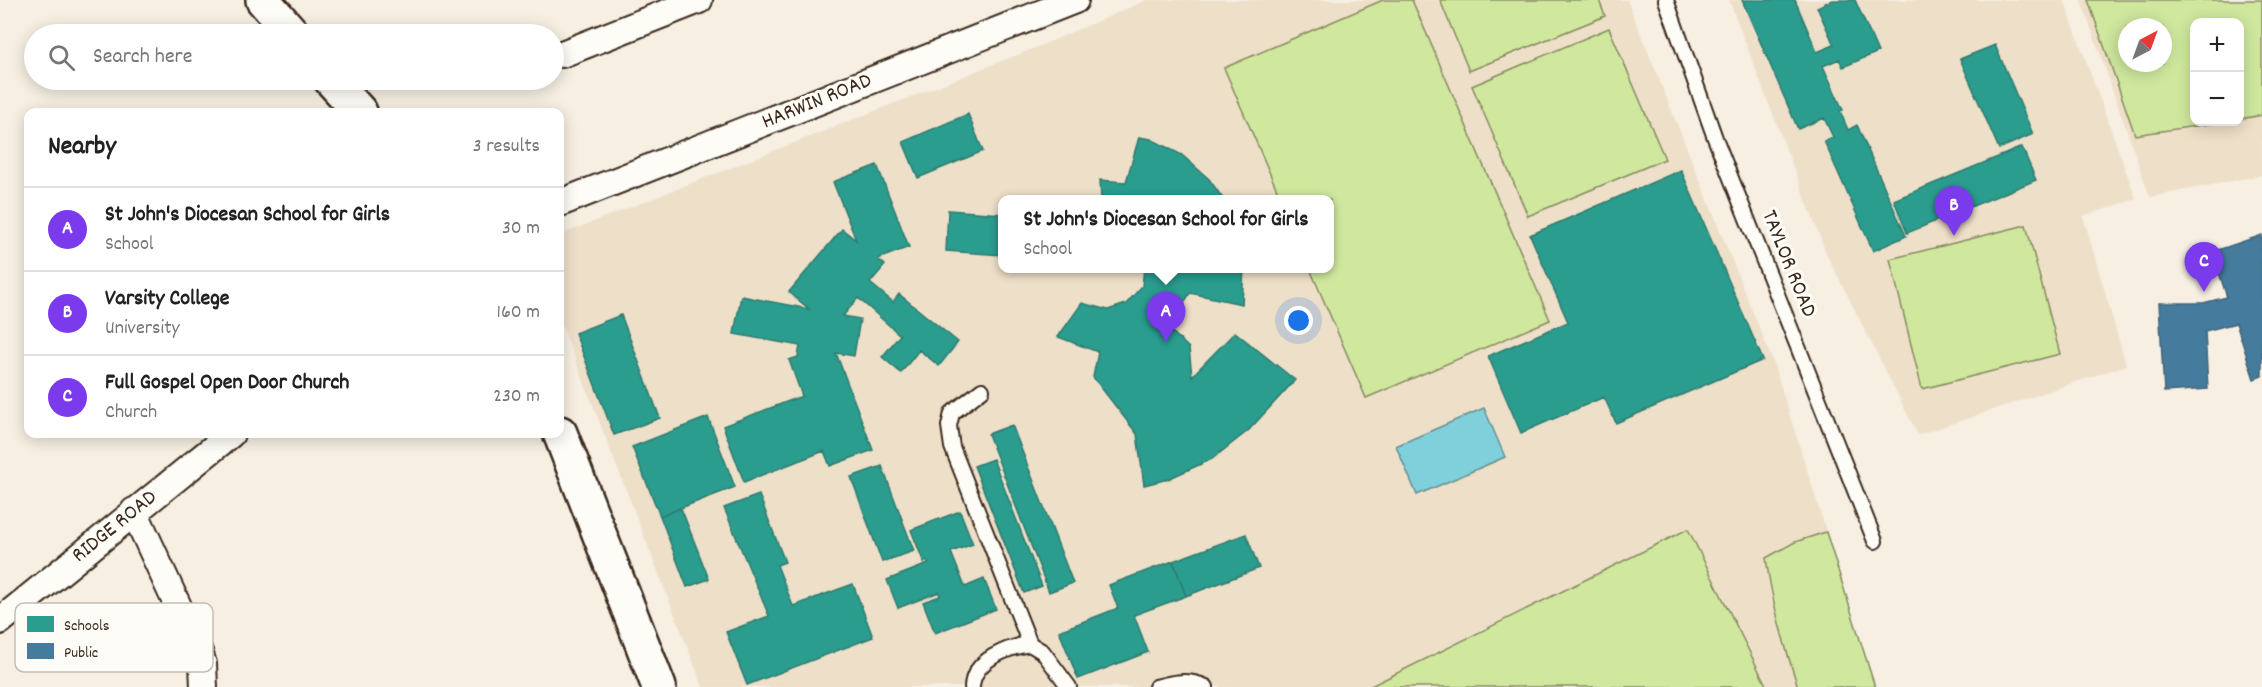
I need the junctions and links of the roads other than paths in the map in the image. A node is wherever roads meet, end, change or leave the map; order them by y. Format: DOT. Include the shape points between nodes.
graph roads {
  1 [pos="263,0"];
  2 [pos="699,0"];
  3 [pos="1075,0"];
  4 [pos="1666,0"];
  5 [pos="1034,7"];
  6 [pos="284,24"];
  7 [pos="564,53"];
  8 [pos="340,90"];
  9 [pos="356,108"];
  10 [pos="564,201"];
  11 [pos="982,390"];
  12 [pos="226,438"];
  13 [pos="565,447"];
  14 [pos="134,511"];
  15 [pos="1875,541"];
  16 [pos="22,603"];
  17 [pos="176,603"];
  18 [pos="625,603"];
  19 [pos="15,609"];
  20 [pos="0,621"];
  21 [pos="1030,644"];
  22 [pos="203,672"];
  23 [pos="204,687"];
  24 [pos="652,687"];
  25 [pos="659,687"];
  26 [pos="972,687"];
  27 [pos="1069,687"];
  28 [pos="1156,687"];
  29 [pos="1206,687"];
  1 -- 6 [label="street"];
  2 -- 7 [label="street"];
  3 -- 5 [label="street, HARWIN ROAD"];
  4 -- 15 [label="lane, TAYLOR ROAD" via="1715,138"];
  5 -- 10 [label="street, HARWIN ROAD"];
  8 -- 9 [label="street"];
  11 -- 21 [label="lane" via="952,412 952,447"];
  12 -- 14 [label="street, RIDGE ROAD"];
  13 -- 18 [label="street"];
  14 -- 16 [label="street, RIDGE ROAD"];
  14 -- 17 [label="street"];
  18 -- 24 [label="street"];
  18 -- 25 [label="street"];
  19 -- 20 [label="street, RIDGE ROAD"];
  21 -- 26 [label="lane" via="996,653 972,681"];
  21 -- 27 [label="lane" via="1043,652"];
  22 -- 23 [label="street"];
  28 -- 29 [label="lane" via="1176,681"];
}
